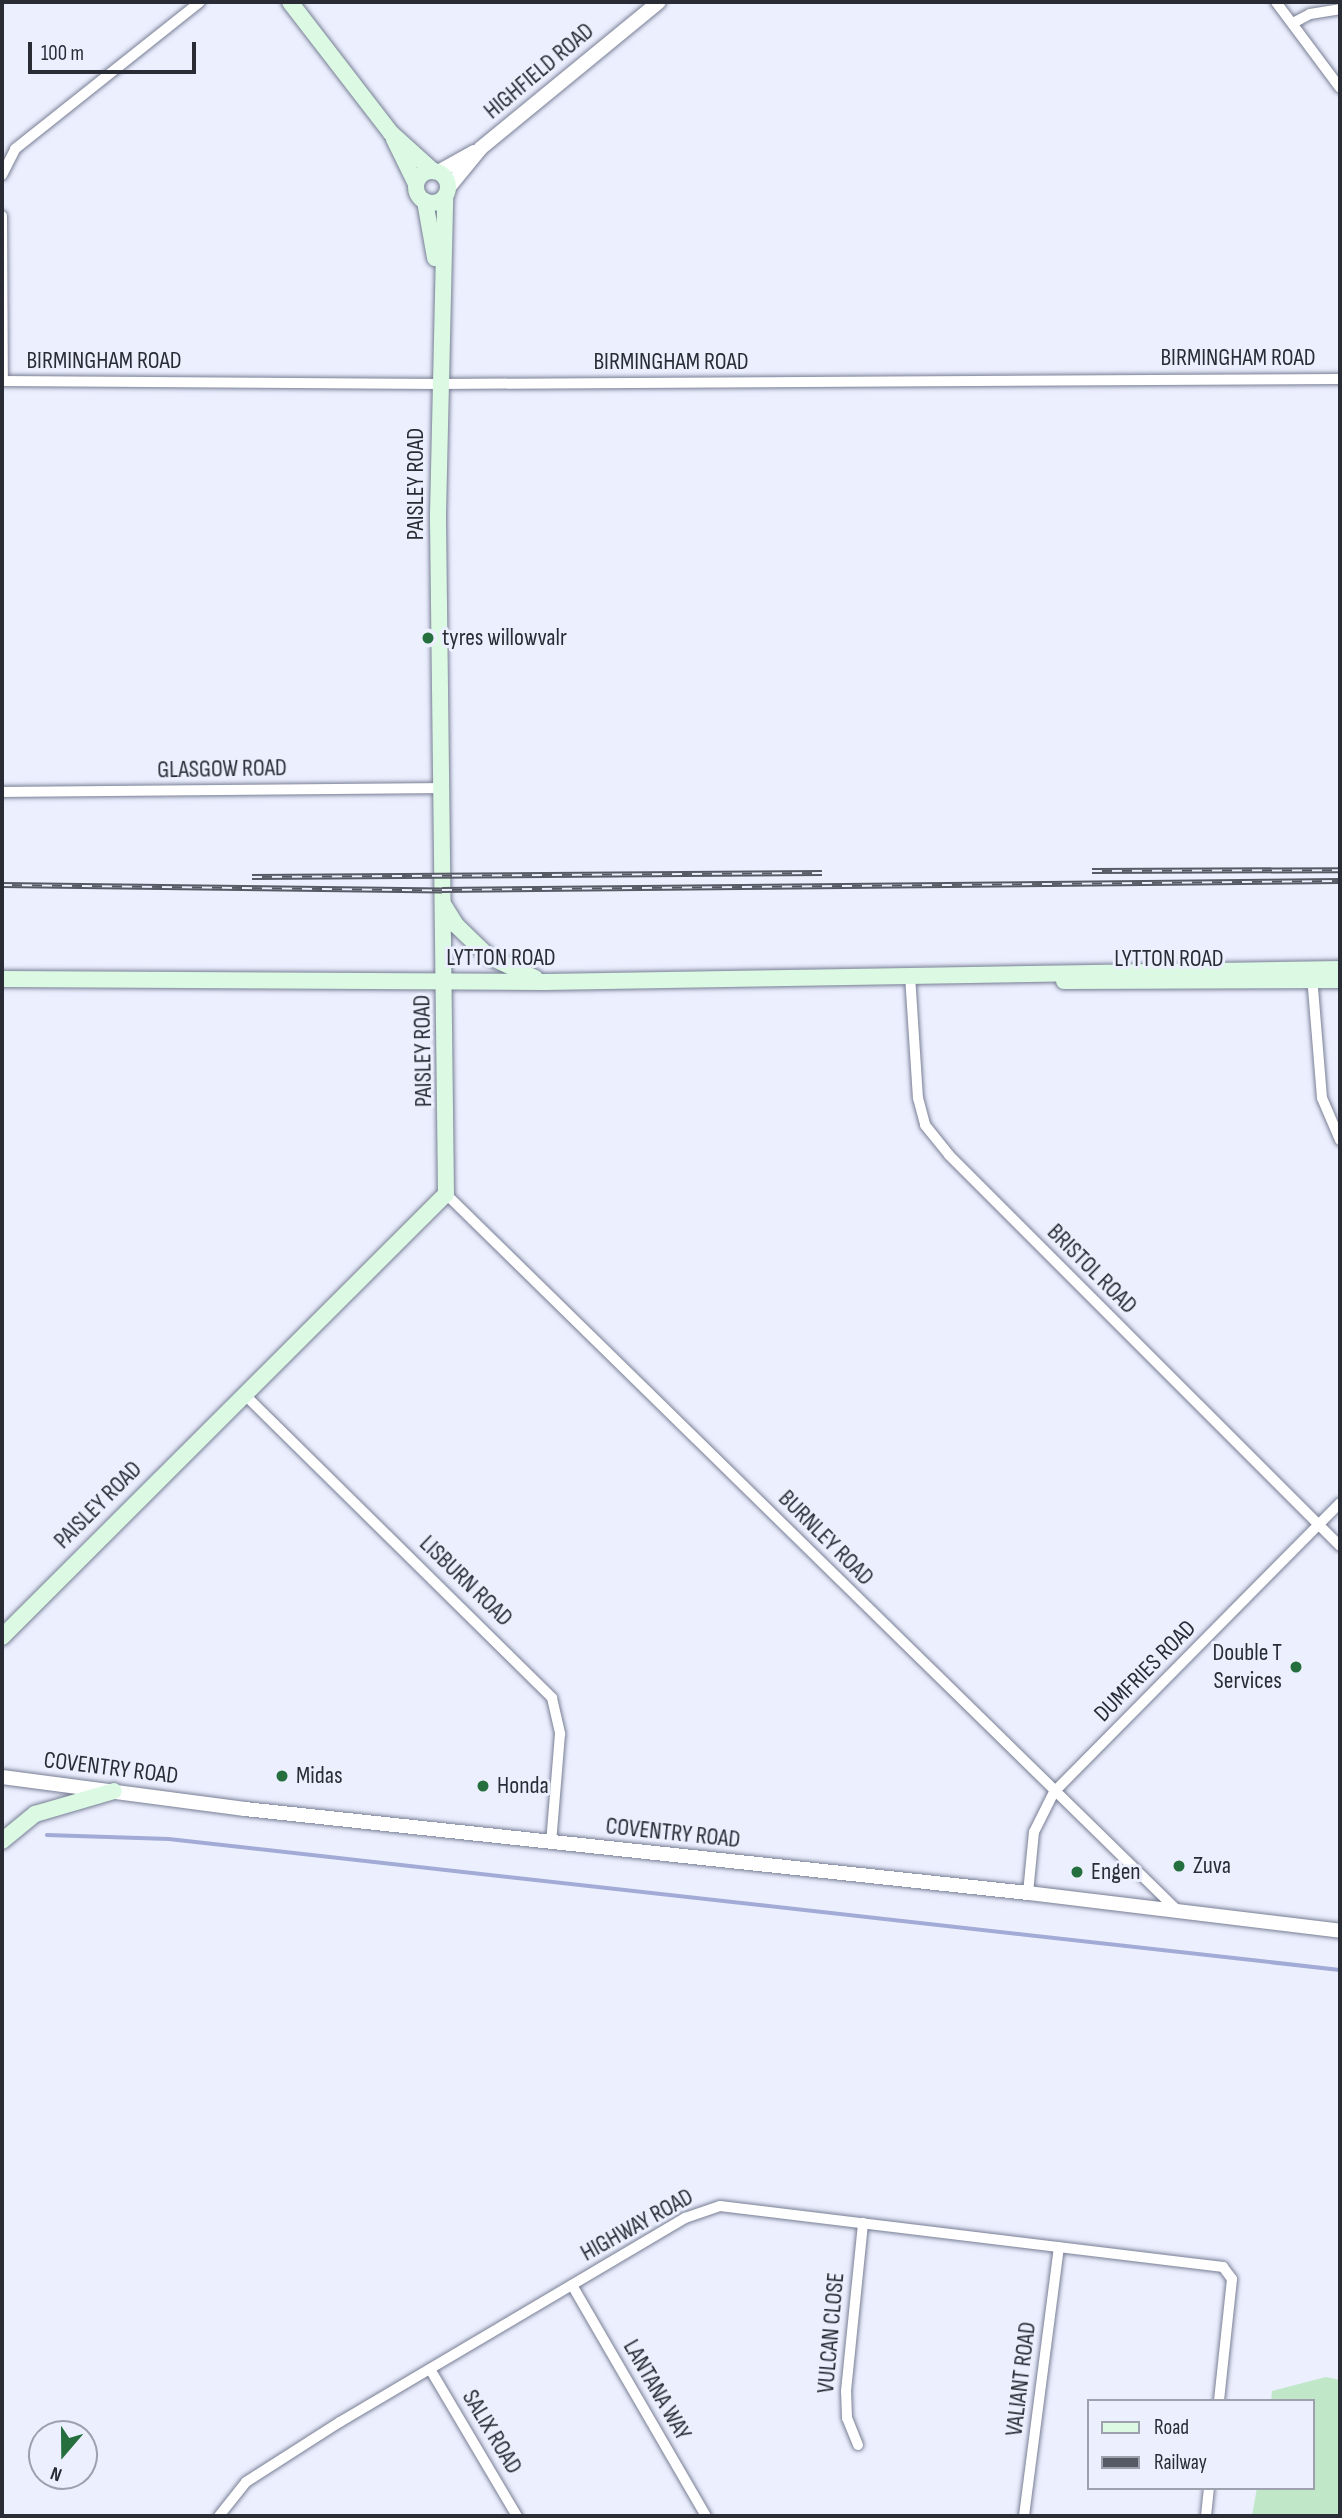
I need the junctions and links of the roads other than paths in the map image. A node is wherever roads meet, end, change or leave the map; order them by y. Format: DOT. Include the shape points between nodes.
graph roads {
  1 [pos="200,2"];
  2 [pos="290,2"];
  3 [pos="659,2"];
  4 [pos="1276,2"];
  5 [pos="1340,9"];
  6 [pos="1293,23"];
  7 [pos="1340,88"];
  8 [pos="391,133"];
  9 [pos="481,148"];
  10 [pos="435,171"];
  11 [pos="2,175"];
  12 [pos="416,184"];
  13 [pos="447,192"];
  14 [pos="425,201"];
  15 [pos="2,216"];
  16 [pos="440,281"];
  17 [pos="1340,379"];
  18 [pos="3,381"];
  19 [pos="439,384"];
  20 [pos="442,788"];
  21 [pos="2,792"];
  22 [pos="442,902"];
  23 [pos="1340,969"];
  24 [pos="1312,974"];
  25 [pos="910,975"];
  26 [pos="2,979"];
  27 [pos="1340,980"];
  28 [pos="445,981"];
  29 [pos="545,982"];
  30 [pos="1340,1140"];
  31 [pos="446,1194"];
  32 [pos="244,1394"];
  33 [pos="1340,1503"];
  34 [pos="1319,1525"];
  35 [pos="1340,1546"];
  36 [pos="2,1635"];
  37 [pos="2,1777"];
  38 [pos="114,1791"];
  39 [pos="1054,1792"];
  40 [pos="2,1841"];
  41 [pos="551,1843"];
  42 [pos="1028,1893"];
  43 [pos="1177,1910"];
  44 [pos="1340,1931"];
  45 [pos="863,2223"];
  46 [pos="1059,2246"];
  47 [pos="572,2285"];
  48 [pos="430,2369"];
  49 [pos="1219,2399"];
  50 [pos="858,2445"];
  51 [pos="1209,2490"];
  52 [pos="219,2516"];
  53 [pos="517,2516"];
  54 [pos="706,2516"];
  55 [pos="1024,2516"];
  56 [pos="1206,2516"];
  1 -- 11 [label="street" via="15,149"];
  2 -- 8 [label="main road"];
  3 -- 9 [label="street, HIGHFIELD ROAD"];
  4 -- 6 [label="street"];
  5 -- 6 [label="street" via="1310,14"];
  6 -- 7 [label="street"];
  8 -- 10 [label="main road"];
  8 -- 12 [label="main road"];
  9 -- 10 [label="street, HIGHFIELD ROAD"];
  9 -- 13 [label="street, HIGHFIELD ROAD"];
  10 -- 12 [label="main road" via="420,176"];
  10 -- 13 [label="main road"];
  12 -- 14 [label="main road, PAISLEY ROAD"];
  13 -- 14 [label="main road"];
  13 -- 16 [label="main road, PAISLEY ROAD"];
  14 -- 16 [label="main road, PAISLEY ROAD"];
  15 -- 18 [label="street"];
  16 -- 19 [label="main road, PAISLEY ROAD"];
  17 -- 19 [label="street, BIRMINGHAM ROAD"];
  18 -- 19 [label="street, BIRMINGHAM ROAD"];
  19 -- 20 [label="main road, PAISLEY ROAD"];
  20 -- 21 [label="street, GLASGOW ROAD"];
  20 -- 22 [label="main road, PAISLEY ROAD"];
  22 -- 28 [label="main road, PAISLEY ROAD"];
  22 -- 29 [label="main road" via="456,925 488,956"];
  23 -- 24 [label="main road, LYTTON ROAD"];
  24 -- 25 [label="main road, LYTTON ROAD"];
  24 -- 27 [label="main road, LYTTON ROAD"];
  24 -- 30 [label="street" via="1322,1098"];
  25 -- 29 [label="main road, LYTTON ROAD"];
  25 -- 34 [label="street, BRISTOL ROAD" via="918,1098 925,1125 959,1165"];
  26 -- 28 [label="main road, LYTTON ROAD"];
  28 -- 29 [label="main road, LYTTON ROAD"];
  28 -- 31 [label="main road, PAISLEY ROAD"];
  31 -- 32 [label="main road, PAISLEY ROAD"];
  31 -- 39 [label="street, BURNLEY ROAD"];
  32 -- 36 [label="main road, PAISLEY ROAD"];
  32 -- 41 [label="street, LISBURN ROAD" via="552,1698 560,1734"];
  33 -- 34 [label="street, DUMFRIES ROAD"];
  34 -- 35 [label="street, BRISTOL ROAD"];
  34 -- 39 [label="street, DUMFRIES ROAD"];
  37 -- 38 [label="street, COVENTRY ROAD"];
  38 -- 40 [label="main road" via="35,1814"];
  38 -- 41 [label="street, COVENTRY ROAD"];
  39 -- 42 [label="street, DUMFRIES ROAD" via="1034,1832"];
  39 -- 43 [label="street, BURNLEY ROAD"];
  41 -- 42 [label="street, COVENTRY ROAD"];
  42 -- 43 [label="street, COVENTRY ROAD"];
  43 -- 44 [label="street, COVENTRY ROAD"];
  45 -- 46 [label="street, HIGHWAY ROAD"];
  45 -- 47 [label="street, HIGHWAY ROAD" via="720,2206 705,2209"];
  45 -- 50 [label="street, VULCAN CLOSE" via="846,2391 847,2418"];
  46 -- 49 [label="street, HIGHWAY ROAD" via="1228,2270 1232,2279"];
  46 -- 55 [label="street, VALIANT ROAD"];
  47 -- 48 [label="street, HIGHWAY ROAD"];
  47 -- 54 [label="street, LANTANA WAY"];
  48 -- 52 [label="street, HIGHWAY ROAD" via="259,2472 236,2492"];
  48 -- 53 [label="street, SALIX ROAD"];
  51 -- 56 [label="street"];
}
